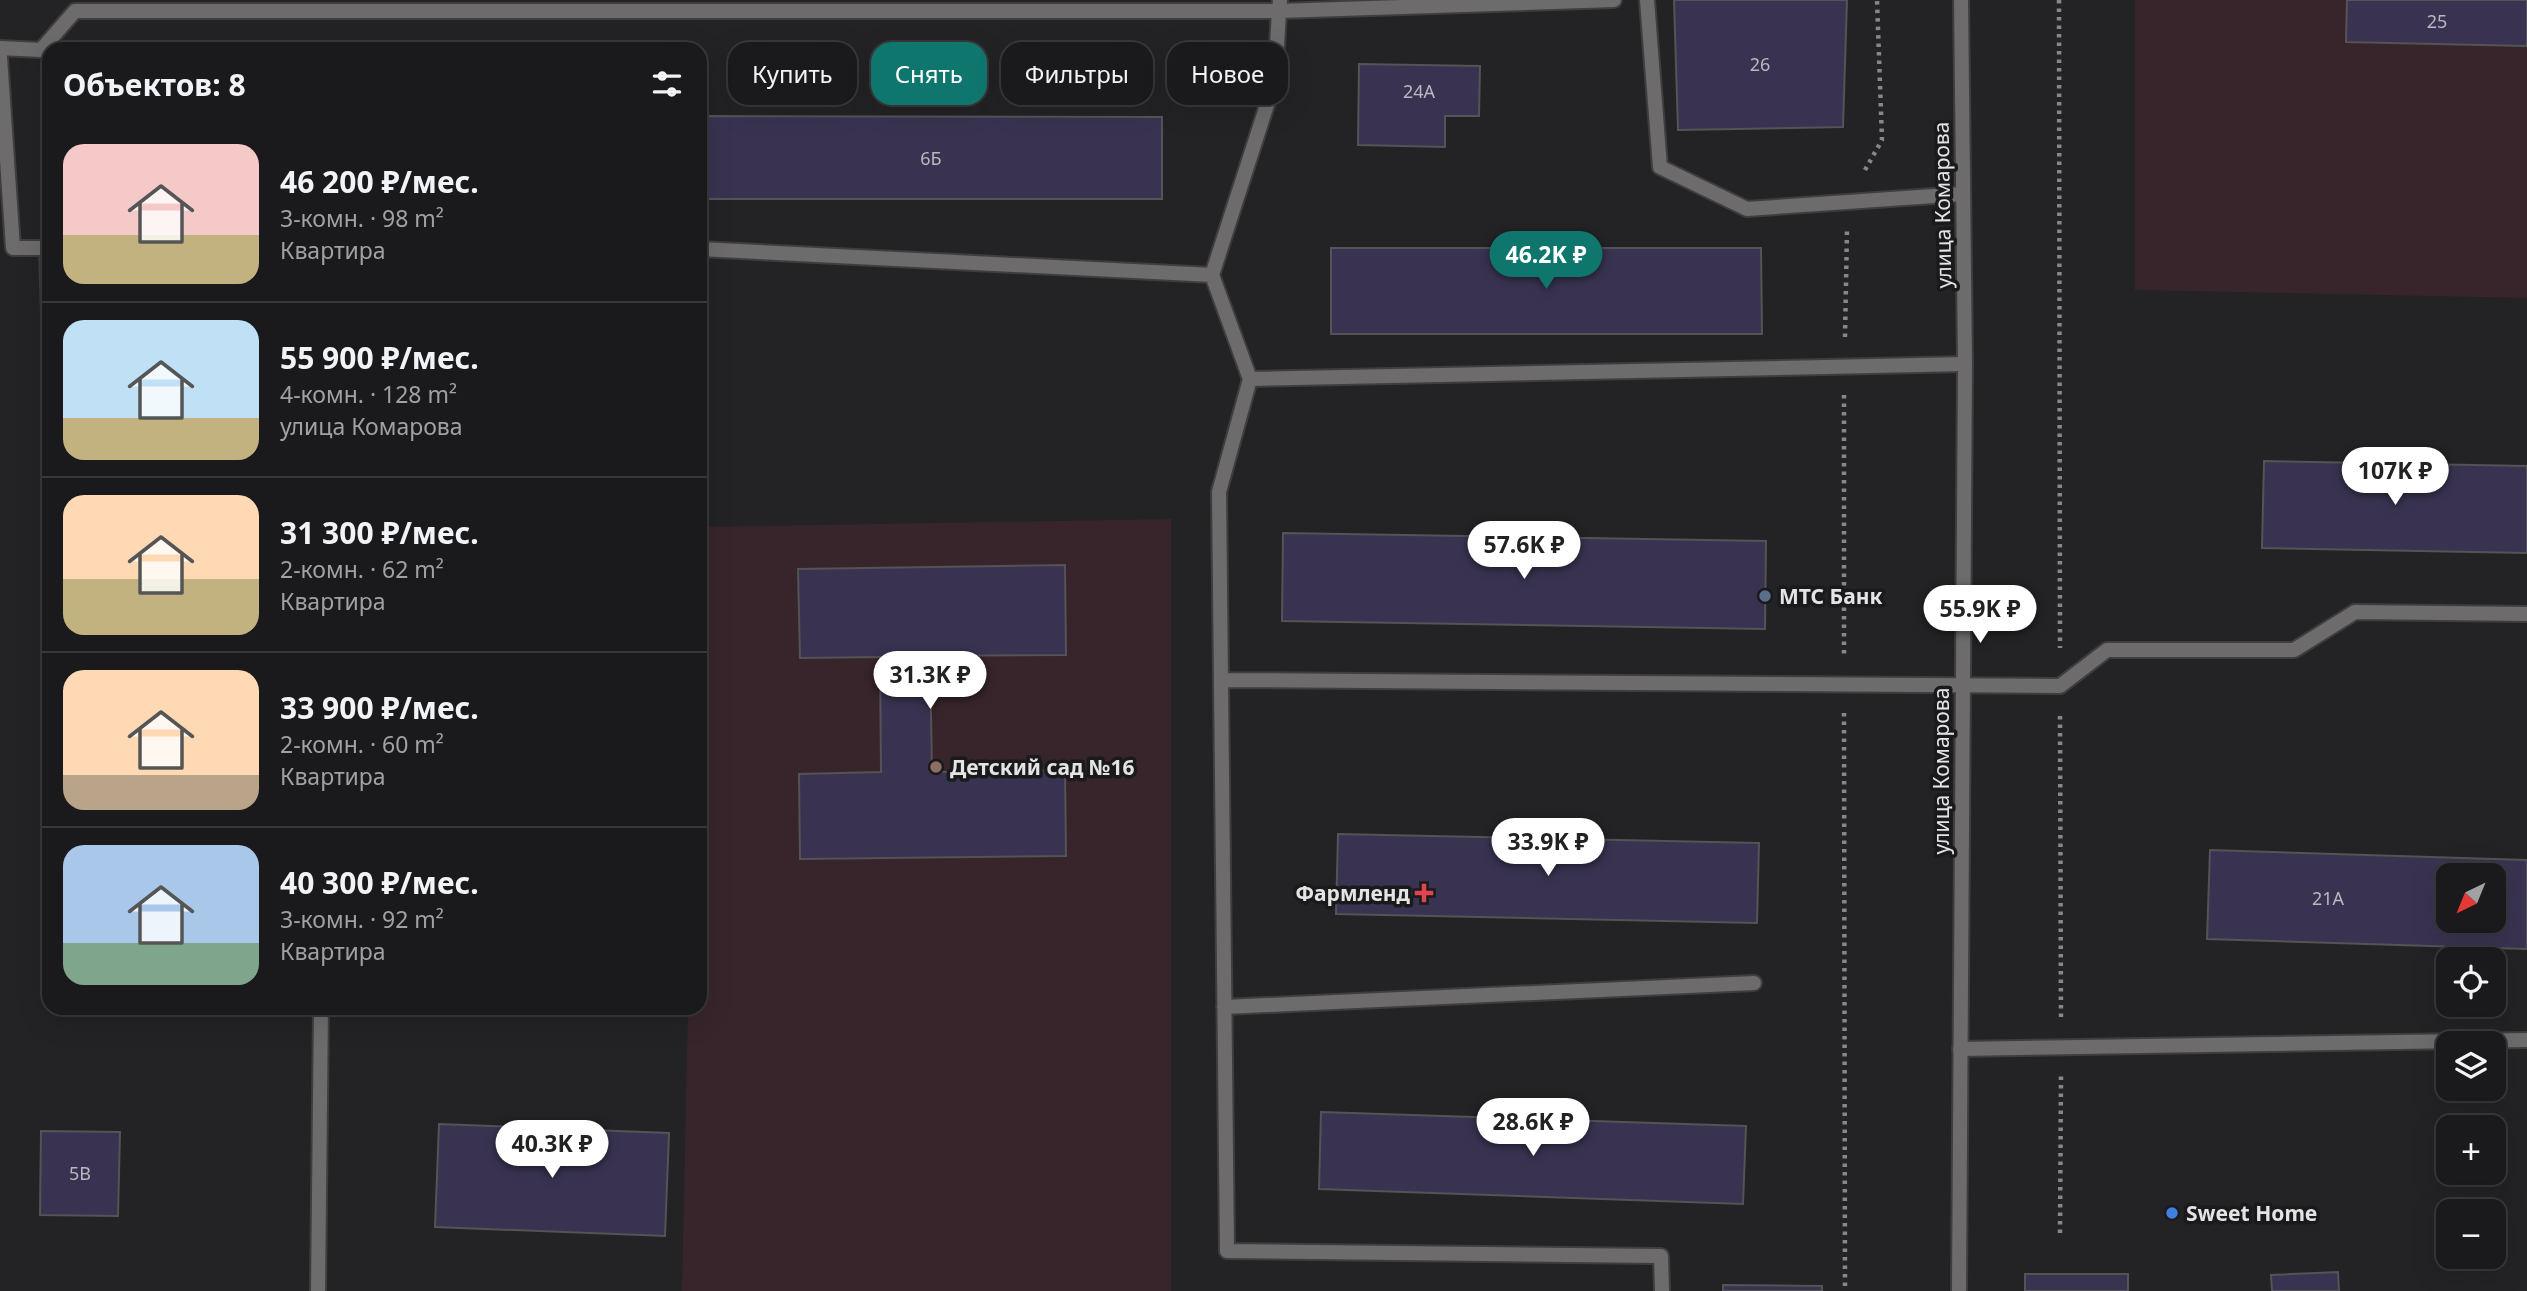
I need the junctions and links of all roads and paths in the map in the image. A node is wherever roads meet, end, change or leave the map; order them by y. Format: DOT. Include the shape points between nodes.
graph roads {
  1 [pos="1614,0"];
  2 [pos="1647,0"];
  3 [pos="1877,0"];
  4 [pos="1961,0"];
  5 [pos="2059,0"];
  6 [pos="1501,2"];
  7 [pos="75,5"];
  8 [pos="1280,6"];
  9 [pos="47,42"];
  10 [pos="0,48"];
  11 [pos="42,49"];
  12 [pos="0,57"];
  13 [pos="1963,194"];
  14 [pos="1848,202"];
  15 [pos="42,248"];
  16 [pos="707,249"];
  17 [pos="1212,275"];
  18 [pos="1965,364"];
  19 [pos="1844,367"];
  20 [pos="1250,379"];
  21 [pos="1947,605"];
  22 [pos="1963,606"];
  23 [pos="2527,614"];
  24 [pos="1221,680"];
  25 [pos="1844,685"];
  26 [pos="1962,686"];
  27 [pos="2060,686"];
  28 [pos="1754,983"];
  29 [pos="1224,1007"];
  30 [pos="321,1015"];
  31 [pos="2527,1040"];
  32 [pos="2061,1047"];
  33 [pos="1960,1049"];
  34 [pos="2060,1233"];
  35 [pos="318,1291"];
  36 [pos="1662,1291"];
  37 [pos="1845,1291"];
  38 [pos="1959,1291"];
  1 -- 6 [label="street"];
  2 -- 14 [label="street" via="1660,167 1747,209"];
  3 -- 14 [label="path" via="1882,140"];
  4 -- 13 [label="street, улица Комарова"];
  5 -- 27 [label="path"];
  6 -- 8 [label="street"];
  7 -- 8 [label="street"];
  7 -- 9 [label="street"];
  8 -- 17 [label="street" via="1275,80"];
  10 -- 11 [label="street"];
  12 -- 15 [label="street" via="13,248"];
  13 -- 14 [label="street"];
  13 -- 18 [label="street, улица Комарова"];
  14 -- 19 [label="path"];
  16 -- 17 [label="street"];
  17 -- 20 [label="street"];
  18 -- 19 [label="street"];
  18 -- 22 [label="street, улица Комарова"];
  19 -- 20 [label="street"];
  19 -- 25 [label="path"];
  20 -- 24 [label="street" via="1219,492"];
  21 -- 22 [label="street"];
  22 -- 26 [label="street, улица Комарова"];
  23 -- 27 [label="street" via="2355,612 2294,650 2107,650"];
  24 -- 25 [label="street"];
  24 -- 29 [label="street"];
  25 -- 26 [label="street"];
  25 -- 37 [label="path"];
  26 -- 27 [label="street"];
  26 -- 33 [label="street, улица Комарова"];
  27 -- 32 [label="path"];
  28 -- 29 [label="street"];
  29 -- 36 [label="street" via="1227,1251 1661,1256"];
  30 -- 35 [label="street"];
  31 -- 32 [label="street"];
  32 -- 33 [label="street"];
  32 -- 34 [label="path"];
  33 -- 38 [label="street, улица Комарова"];
}
